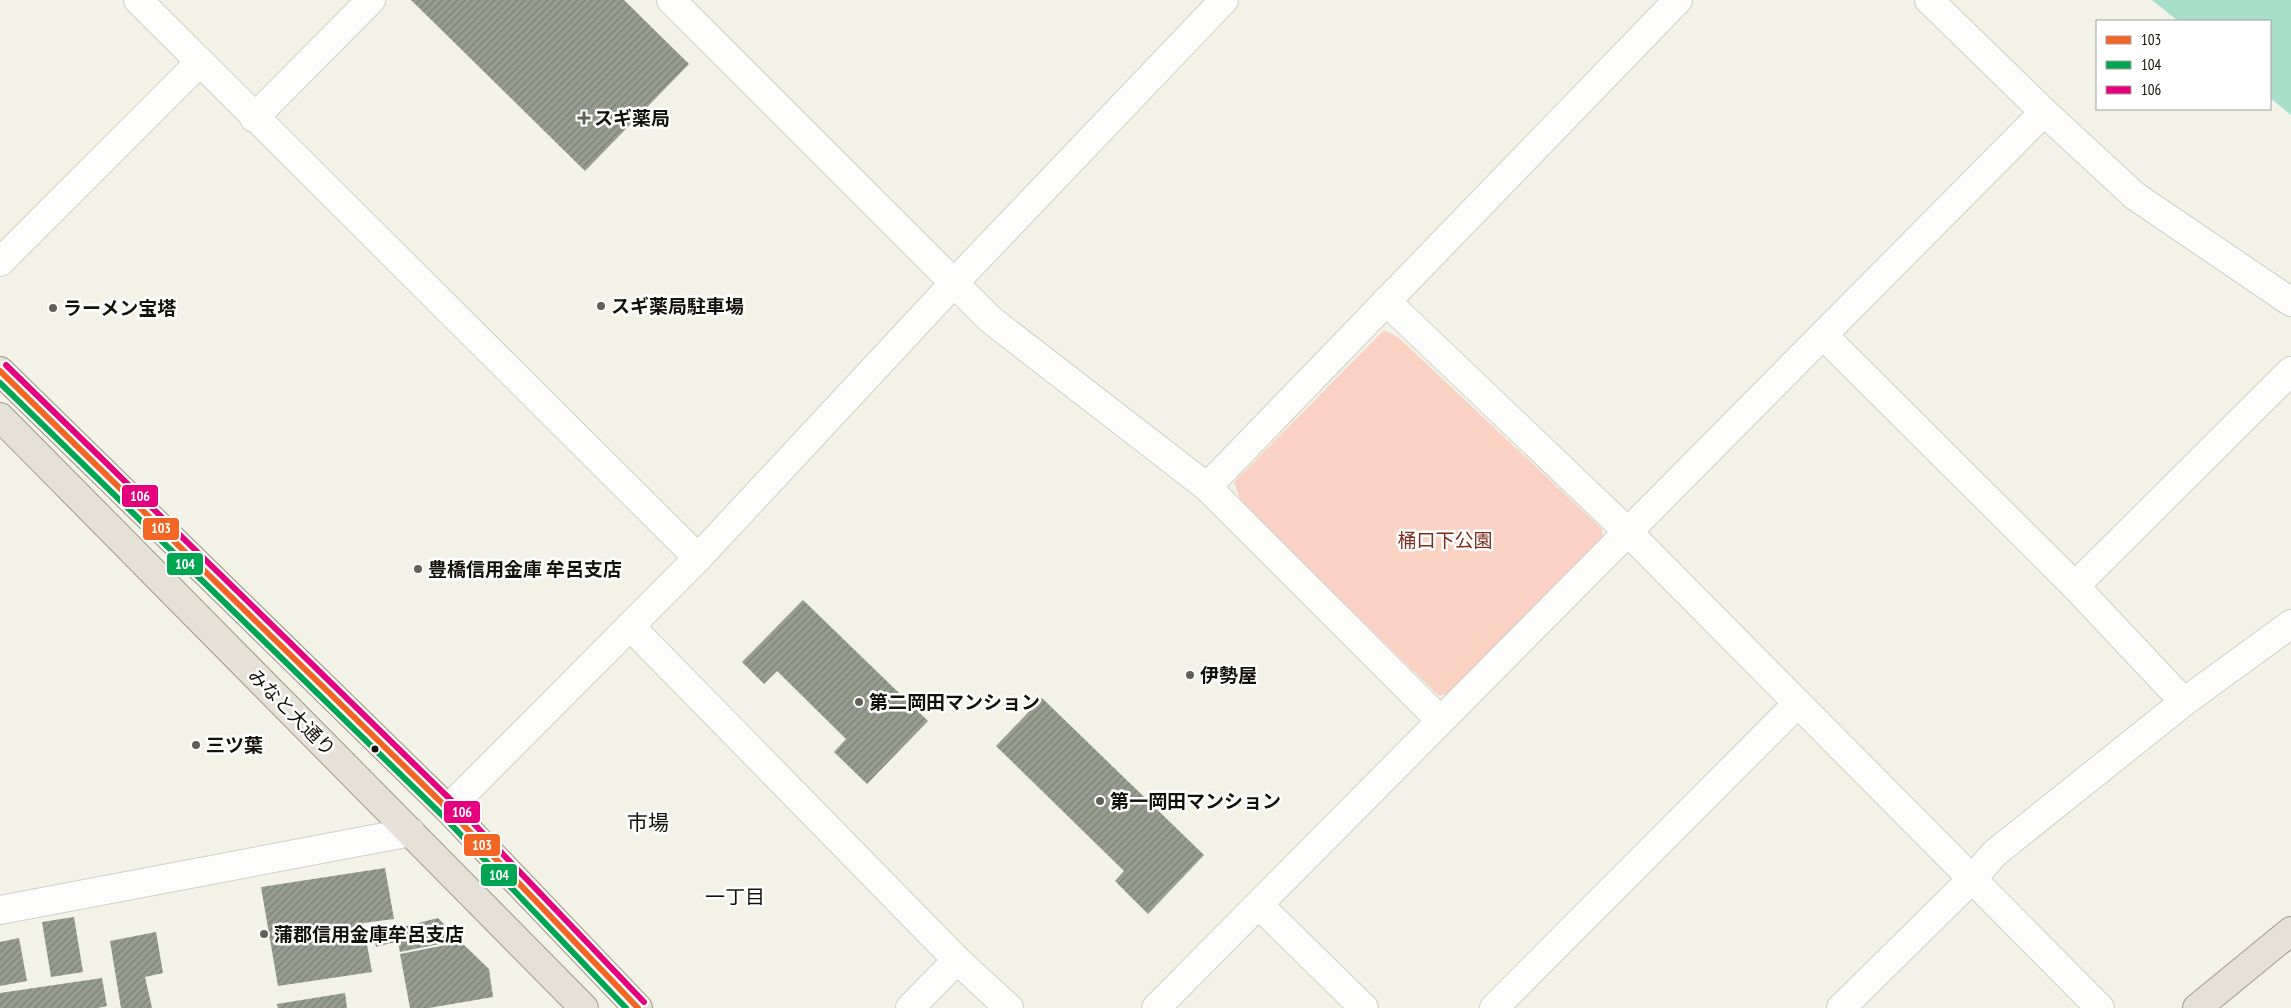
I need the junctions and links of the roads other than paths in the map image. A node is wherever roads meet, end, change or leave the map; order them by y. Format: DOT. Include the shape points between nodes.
graph roads {
  1 [pos="138,0"];
  2 [pos="371,0"];
  3 [pos="671,0"];
  4 [pos="1224,0"];
  5 [pos="1678,0"];
  6 [pos="1929,0"];
  7 [pos="200,62"];
  8 [pos="2044,112"];
  9 [pos="254,118"];
  10 [pos="0,262"];
  11 [pos="954,284"];
  12 [pos="1386,301"];
  13 [pos="2291,302"];
  14 [pos="1823,335"];
  15 [pos="0,371"];
  16 [pos="2291,371"];
  17 [pos="0,417"];
  18 [pos="1208,487"];
  19 [pos="1627,531"];
  20 [pos="698,558"];
  21 [pos="2075,586"];
  22 [pos="2291,624"];
  23 [pos="630,626"];
  24 [pos="2184,702"];
  25 [pos="1797,704"];
  26 [pos="1440,720"];
  27 [pos="448,809"];
  28 [pos="411,832"];
  29 [pos="1973,878"];
  30 [pos="1259,905"];
  31 [pos="0,910"];
  32 [pos="2291,931"];
  33 [pos="957,960"];
  34 [pos="584,1008"];
  35 [pos="638,1008"];
  36 [pos="910,1008"];
  37 [pos="1009,1008"];
  38 [pos="1156,1008"];
  39 [pos="1364,1008"];
  40 [pos="1494,1008"];
  41 [pos="1841,1008"];
  42 [pos="2100,1008"];
  43 [pos="2197,1008"];
  1 -- 7 [label="street"];
  2 -- 9 [label="street"];
  3 -- 11 [label="street"];
  4 -- 11 [label="street"];
  5 -- 12 [label="street"];
  6 -- 8 [label="street"];
  7 -- 9 [label="street"];
  7 -- 10 [label="street"];
  8 -- 13 [label="street" via="2135,196"];
  8 -- 14 [label="street"];
  9 -- 20 [label="street"];
  11 -- 18 [label="street" via="991,320"];
  11 -- 20 [label="street"];
  12 -- 18 [label="street"];
  12 -- 19 [label="street"];
  14 -- 19 [label="street"];
  14 -- 21 [label="street"];
  15 -- 27 [label="main road, みなと大通り"];
  16 -- 21 [label="street"];
  17 -- 28 [label="main road, みなと大通り"];
  18 -- 26 [label="street"];
  19 -- 25 [label="street"];
  19 -- 26 [label="street"];
  20 -- 23 [label="street"];
  21 -- 24 [label="street"];
  22 -- 24 [label="street"];
  23 -- 27 [label="street"];
  23 -- 33 [label="street"];
  24 -- 29 [label="street" via="1995,853"];
  25 -- 29 [label="street"];
  25 -- 40 [label="street"];
  26 -- 30 [label="street"];
  27 -- 35 [label="main road, みなと大通り"];
  28 -- 31 [label="street"];
  28 -- 34 [label="main road, みなと大通り"];
  29 -- 41 [label="street"];
  29 -- 42 [label="street"];
  30 -- 38 [label="street"];
  30 -- 39 [label="street"];
  32 -- 43 [label="main road"];
  33 -- 36 [label="street"];
  33 -- 37 [label="street"];
}
